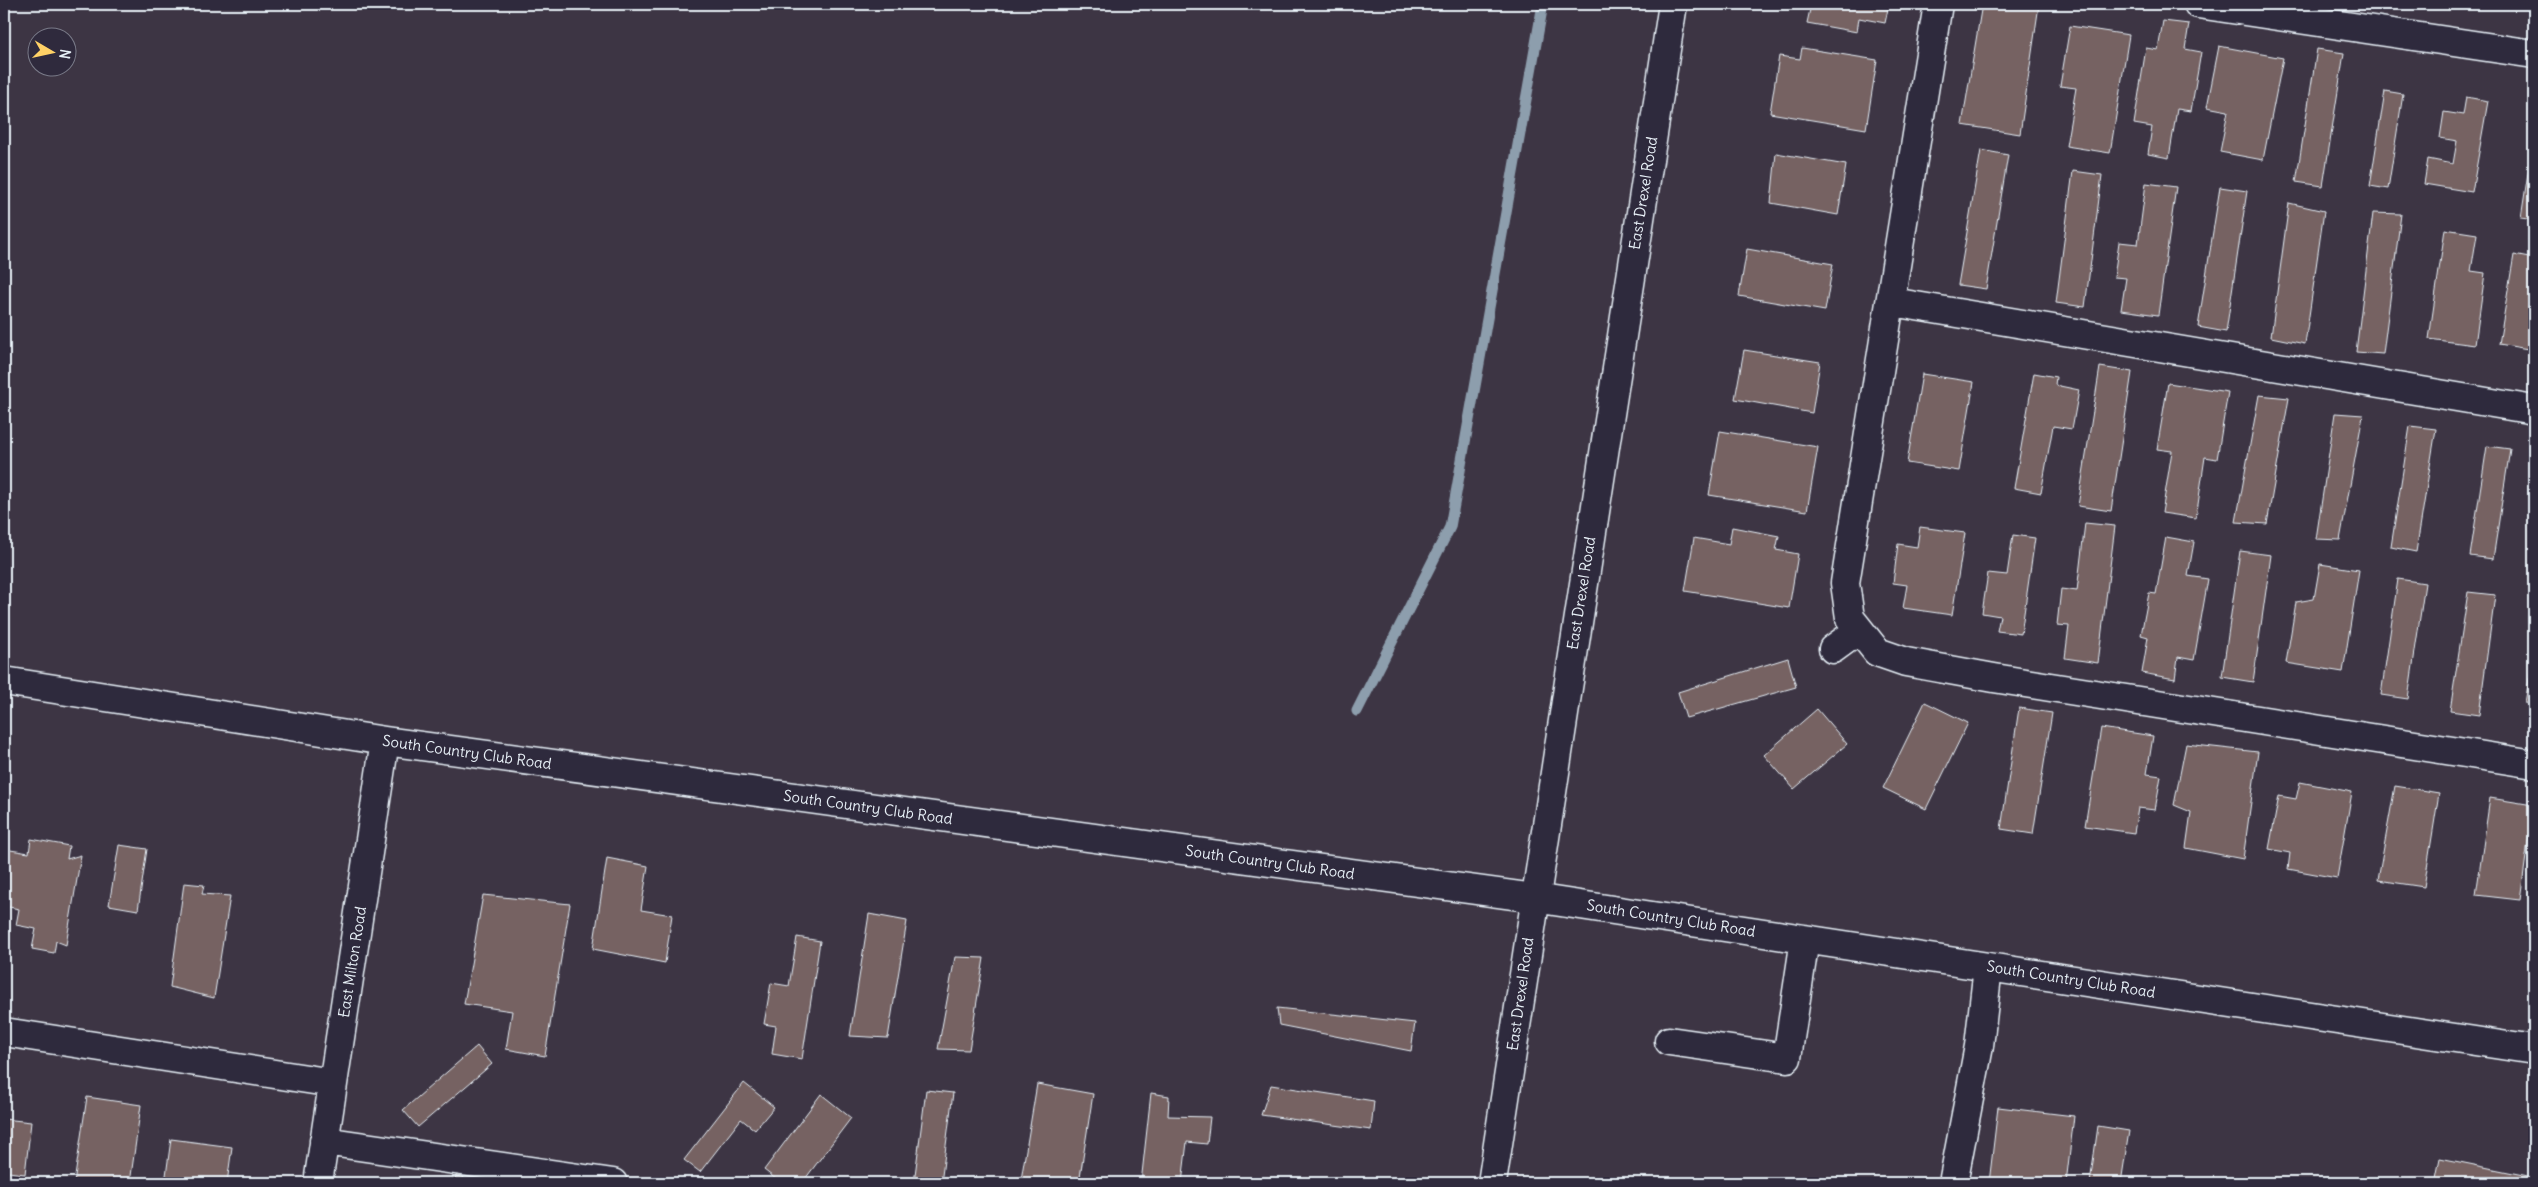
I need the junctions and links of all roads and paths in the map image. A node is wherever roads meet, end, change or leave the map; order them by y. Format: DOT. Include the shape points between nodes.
graph roads {
  1 [pos="1672,4"];
  2 [pos="1938,4"];
  3 [pos="2198,4"];
  4 [pos="2534,54"];
  5 [pos="1892,302"];
  6 [pos="2534,410"];
  7 [pos="1859,630"];
  8 [pos="1833,649"];
  9 [pos="4,681"];
  10 [pos="385,741"];
  11 [pos="2534,764"];
  12 [pos="1534,898"];
  13 [pos="1805,940"];
  14 [pos="1988,967"];
  15 [pos="4,1032"];
  16 [pos="1669,1041"];
  17 [pos="2534,1050"];
  18 [pos="333,1083"];
  19 [pos="324,1141"];
  20 [pos="318,1183"];
  21 [pos="613,1183"];
  22 [pos="1492,1183"];
  23 [pos="1952,1183"];
  1 -- 12 [label="street, East Drexel Road"];
  2 -- 5 [label="street"];
  3 -- 4 [label="street"];
  5 -- 6 [label="street"];
  5 -- 7 [label="street" via="1845,583 1850,618"];
  7 -- 8 [label="street"];
  7 -- 11 [label="street" via="1876,652 1906,662"];
  9 -- 10 [label="street, South Country Club Road"];
  10 -- 12 [label="street, South Country Club Road"];
  10 -- 18 [label="street, East Milton Road"];
  12 -- 13 [label="street, South Country Club Road"];
  12 -- 22 [label="street, East Drexel Road"];
  13 -- 14 [label="street, South Country Club Road"];
  13 -- 16 [label="street" via="1786,1058"];
  14 -- 17 [label="street, South Country Club Road"];
  14 -- 23 [label="street" via="1979,1046"];
  15 -- 18 [label="street"];
  18 -- 19 [label="street, East Milton Road"];
  19 -- 20 [label="street, East Milton Road"];
  19 -- 21 [label="street"];
}
